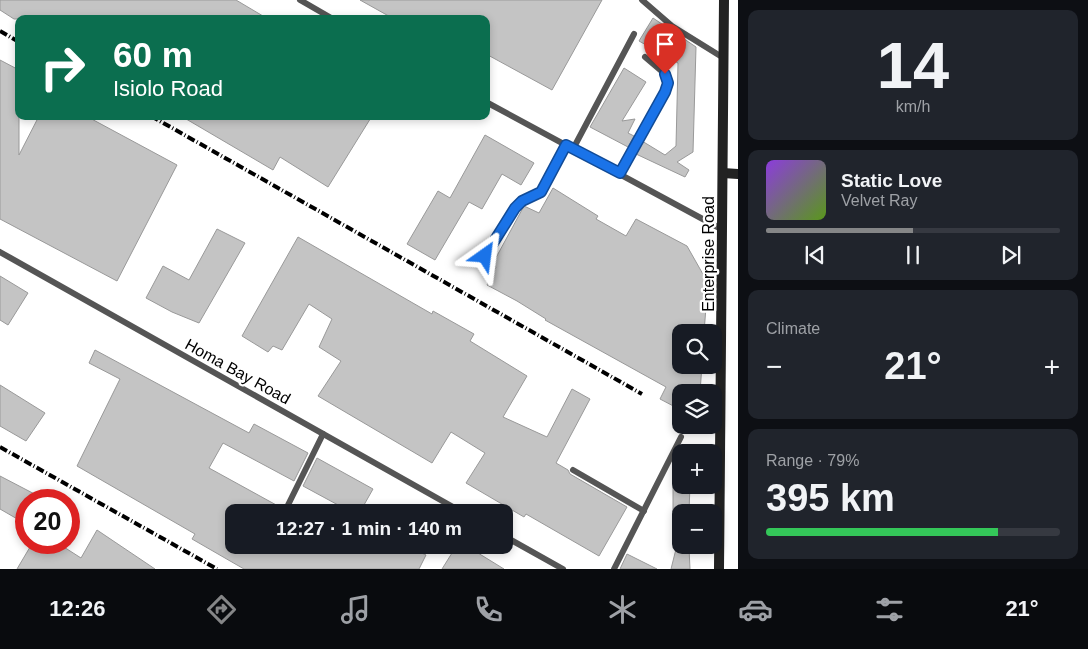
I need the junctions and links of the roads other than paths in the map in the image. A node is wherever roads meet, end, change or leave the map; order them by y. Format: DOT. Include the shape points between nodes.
graph roads {
  1 [pos="300,0"];
  2 [pos="642,0"];
  3 [pos="724,0"];
  4 [pos="326,15"];
  5 [pos="634,34"];
  6 [pos="645,57"];
  7 [pos="722,57"];
  8 [pos="490,104"];
  9 [pos="569,147"];
  10 [pos="620,173"];
  11 [pos="723,173"];
  12 [pos="738,174"];
  13 [pos="723,230"];
  14 [pos="0,252"];
  15 [pos="485,256"];
  16 [pos="323,434"];
  17 [pos="681,437"];
  18 [pos="573,470"];
  19 [pos="288,504"];
  20 [pos="448,504"];
  21 [pos="644,511"];
  22 [pos="513,541"];
  23 [pos="563,569"];
  24 [pos="614,569"];
  25 [pos="719,569"];
  1 -- 4 [label="lane"];
  2 -- 7 [label="lane" via="672,26"];
  3 -- 7 [label="main road, Enterprise Road"];
  5 -- 9 [label="lane"];
  6 -- 10 [label="lane" via="665,74 668,83"];
  7 -- 11 [label="main road, Enterprise Road"];
  8 -- 9 [label="lane"];
  9 -- 10 [label="lane"];
  9 -- 15 [label="lane" via="541,192 515,208"];
  10 -- 13 [label="lane"];
  11 -- 12 [label="main road"];
  11 -- 13 [label="main road, Enterprise Road"];
  13 -- 25 [label="main road, Enterprise Road"];
  14 -- 16 [label="lane, Homa Bay Road"];
  16 -- 19 [label="lane"];
  16 -- 20 [label="lane, Homa Bay Road"];
  17 -- 21 [label="lane"];
  18 -- 21 [label="lane"];
  21 -- 24 [label="lane"];
  22 -- 23 [label="lane"];
}
